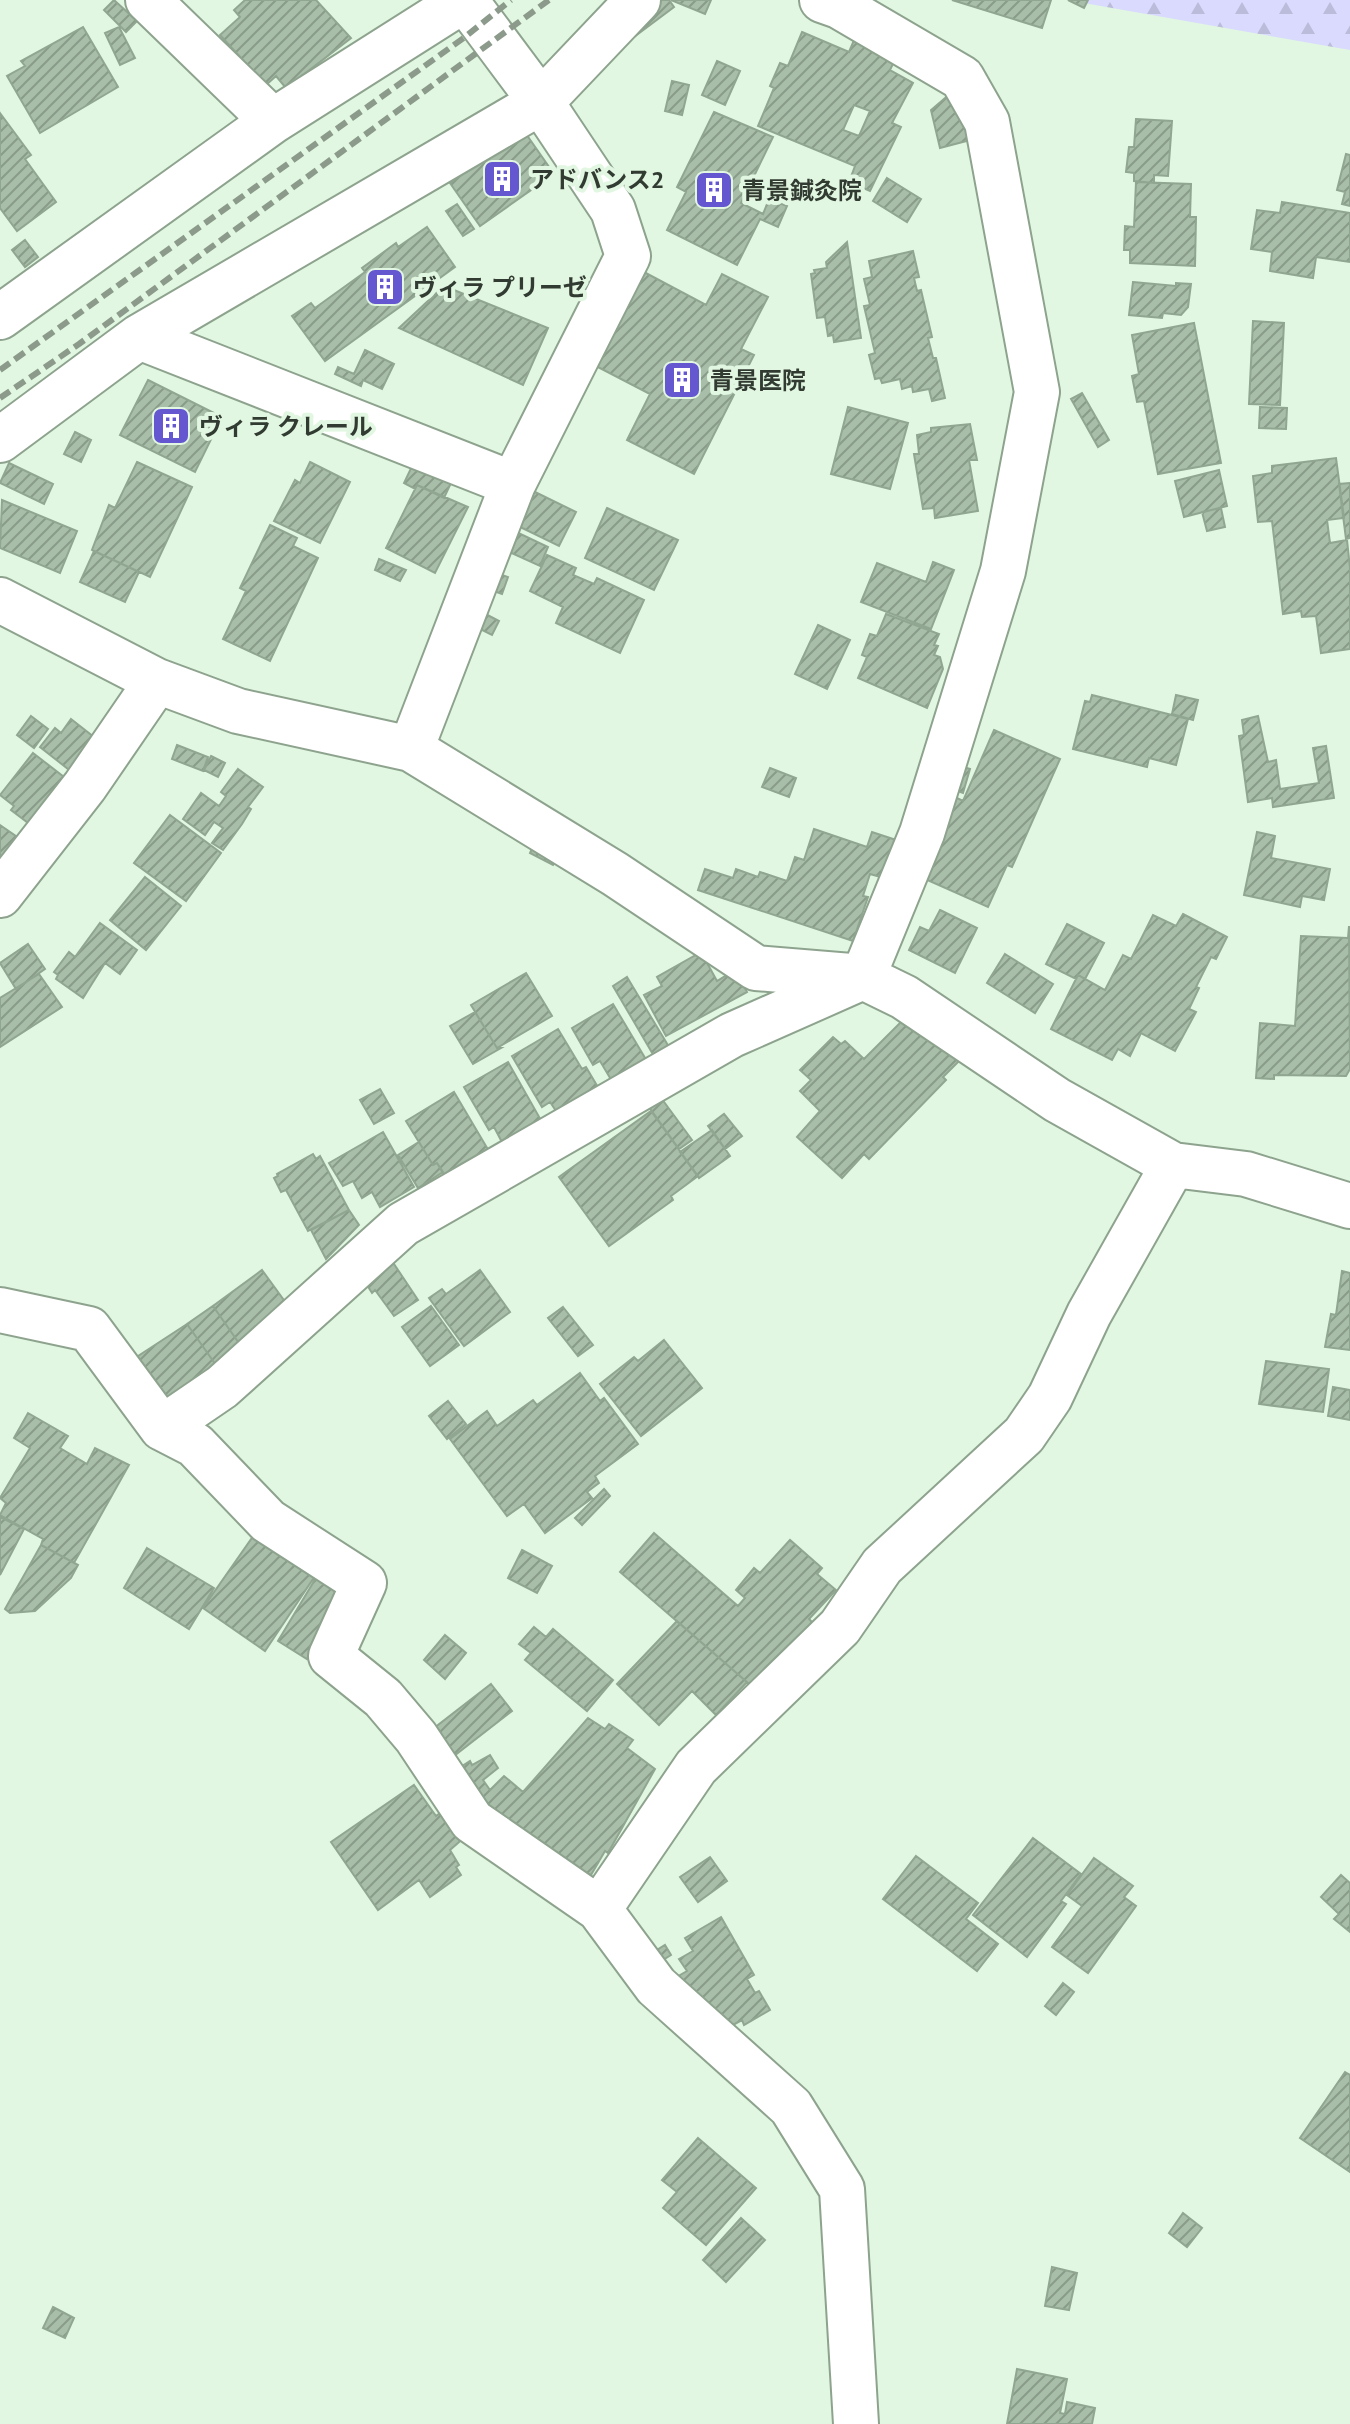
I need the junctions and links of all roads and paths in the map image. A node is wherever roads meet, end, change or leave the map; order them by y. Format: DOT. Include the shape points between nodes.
graph roads {
  1 [pos="148,0"];
  2 [pos="464,0"];
  3 [pos="638,0"];
  4 [pos="834,2"];
  5 [pos="541,102"];
  6 [pos="273,121"];
  7 [pos="3,308"];
  8 [pos="139,337"];
  9 [pos="0,440"];
  10 [pos="513,484"];
  11 [pos="0,600"];
  12 [pos="157,681"];
  13 [pos="411,749"];
  14 [pos="0,895"];
  15 [pos="863,977"];
  16 [pos="1173,1165"];
  17 [pos="1350,1206"];
  18 [pos="0,1310"];
  19 [pos="162,1428"];
  20 [pos="599,1909"];
  21 [pos="856,2424"];
  1 -- 6 [label="street"];
  2 -- 5 [label="street"];
  2 -- 6 [label="street"];
  3 -- 5 [label="street"];
  4 -- 15 [label="street" via="962,78 987,122 1037,392 1003,571 922,833"];
  5 -- 8 [label="street"];
  5 -- 10 [label="street" via="613,210 628,256"];
  6 -- 7 [label="street"];
  8 -- 9 [label="street"];
  8 -- 10 [label="street"];
  10 -- 13 [label="street"];
  11 -- 12 [label="street"];
  12 -- 13 [label="street" via="238,711"];
  12 -- 14 [label="street" via="85,786"];
  13 -- 15 [label="street" via="756,968"];
  15 -- 16 [label="street" via="904,997 1057,1100"];
  15 -- 19 [label="street" via="732,1035 403,1224 222,1387"];
  16 -- 17 [label="street" via="1246,1174"];
  16 -- 20 [label="street" via="1089,1314 1050,1397 1024,1435 882,1566 840,1627 696,1767"];
  18 -- 19 [label="street" via="89,1329"];
  19 -- 20 [label="street" via="195,1445 268,1521 364,1583 331,1656 383,1698 472,1821"];
  20 -- 21 [label="street" via="656,1986 791,2107 842,2189"];
}
